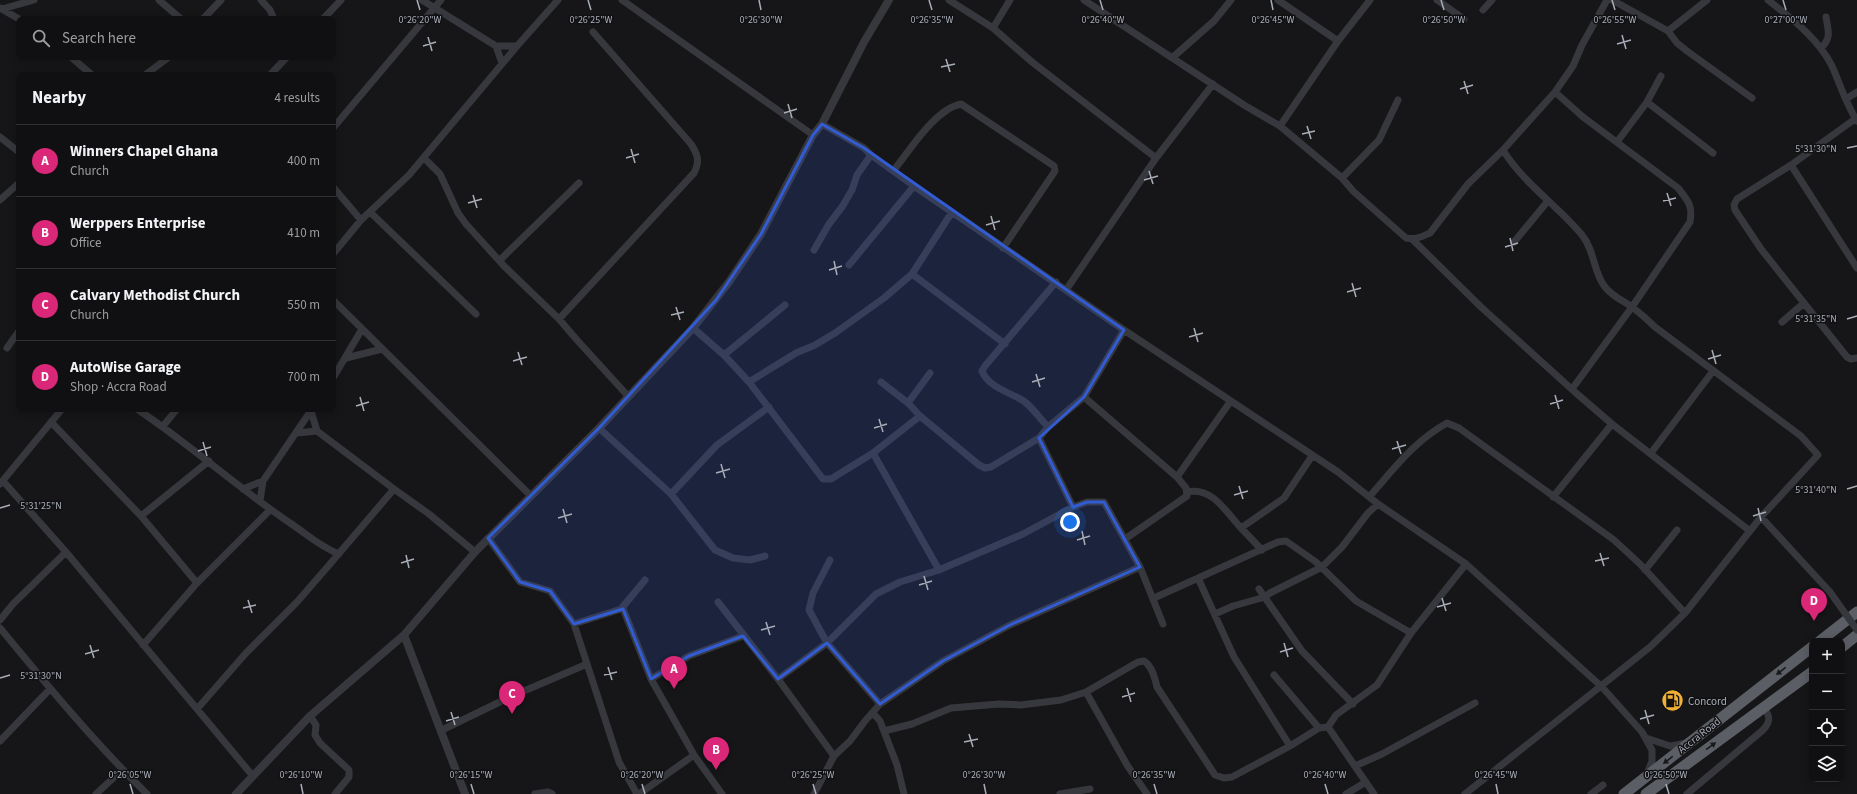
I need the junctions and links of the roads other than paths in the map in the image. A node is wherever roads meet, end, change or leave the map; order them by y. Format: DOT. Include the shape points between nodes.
graph roads {
  1 [pos="34,0"];
  2 [pos="158,0"];
  3 [pos="221,0"];
  4 [pos="261,0"];
  5 [pos="341,0"];
  6 [pos="422,0"];
  7 [pos="441,0"];
  8 [pos="558,0"];
  9 [pos="622,0"];
  10 [pos="889,0"];
  11 [pos="949,0"];
  12 [pos="1010,0"];
  13 [pos="1084,0"];
  14 [pos="1231,0"];
  15 [pos="1278,0"];
  16 [pos="1370,0"];
  17 [pos="1437,0"];
  18 [pos="1492,0"];
  19 [pos="1607,0"];
  20 [pos="1612,0"];
  21 [pos="1707,0"];
  22 [pos="1768,0"];
  23 [pos="1699,3"];
  24 [pos="1,8"];
  25 [pos="436,8"];
  26 [pos="1483,10"];
  27 [pos="177,16"];
  28 [pos="206,16"];
  29 [pos="273,16"];
  30 [pos="326,16"];
  31 [pos="16,17"];
  32 [pos="1826,17"];
  33 [pos="1464,19"];
  34 [pos="993,28"];
  35 [pos="1668,31"];
  36 [pos="593,32"];
  37 [pos="1338,41"];
  38 [pos="496,46"];
  39 [pos="517,46"];
  40 [pos="1821,48"];
  41 [pos="1172,58"];
  42 [pos="74,60"];
  43 [pos="165,60"];
  44 [pos="284,60"];
  45 [pos="502,63"];
  46 [pos="88,72"];
  47 [pos="149,72"];
  48 [pos="273,72"];
  49 [pos="1661,76"];
  50 [pos="1213,84"];
  51 [pos="1555,92"];
  52 [pos="1857,92"];
  53 [pos="1752,98"];
  54 [pos="1846,99"];
  55 [pos="1398,100"];
  56 [pos="1647,102"];
  57 [pos="1856,120"];
  58 [pos="822,124"];
  59 [pos="336,125"];
  60 [pos="1280,126"];
  61 [pos="813,135"];
  62 [pos="0,137"];
  63 [pos="1617,142"];
  64 [pos="16,150"];
  65 [pos="1503,150"];
  66 [pos="1713,153"];
  67 [pos="871,156"];
  68 [pos="424,158"];
  69 [pos="1156,158"];
  70 [pos="1792,165"];
  71 [pos="894,170"];
  72 [pos="1342,178"];
  73 [pos="579,183"];
  74 [pos="16,186"];
  75 [pos="914,186"];
  76 [pos="336,191"];
  77 [pos="0,200"];
  78 [pos="1547,202"];
  79 [pos="370,212"];
  80 [pos="952,212"];
  81 [pos="361,220"];
  82 [pos="1413,240"];
  83 [pos="1514,242"];
  84 [pos="1003,248"];
  85 [pos="336,250"];
  86 [pos="814,250"];
  87 [pos="500,260"];
  88 [pos="849,265"];
  89 [pos="1856,265"];
  90 [pos="912,274"];
  91 [pos="1056,282"];
  92 [pos="1066,290"];
  93 [pos="1804,302"];
  94 [pos="336,303"];
  95 [pos="785,304"];
  96 [pos="1632,307"];
  97 [pos="476,314"];
  98 [pos="559,319"];
  99 [pos="1782,322"];
  100 [pos="693,328"];
  101 [pos="362,329"];
  102 [pos="1124,330"];
  103 [pos="16,336"];
  104 [pos="1004,344"];
  105 [pos="8,348"];
  106 [pos="382,349"];
  107 [pos="724,355"];
  108 [pos="346,358"];
  109 [pos="1857,358"];
  110 [pos="1713,371"];
  111 [pos="336,373"];
  112 [pos="930,373"];
  113 [pos="749,382"];
  114 [pos="881,382"];
  115 [pos="1572,389"];
  116 [pos="628,396"];
  117 [pos="1084,398"];
  118 [pos="1230,402"];
  119 [pos="908,403"];
  120 [pos="769,407"];
  121 [pos="59,412"];
  122 [pos="142,412"];
  123 [pos="175,412"];
  124 [pos="311,412"];
  125 [pos="312,412"];
  126 [pos="920,416"];
  127 [pos="51,422"];
  128 [pos="1612,424"];
  129 [pos="163,426"];
  130 [pos="1048,427"];
  131 [pos="599,428"];
  132 [pos="316,432"];
  133 [pos="297,433"];
  134 [pos="1039,438"];
  135 [pos="873,453"];
  136 [pos="1651,453"];
  137 [pos="1312,456"];
  138 [pos="210,461"];
  139 [pos="1178,477"];
  140 [pos="264,481"];
  141 [pos="2,483"];
  142 [pos="243,489"];
  143 [pos="394,489"];
  144 [pos="1187,492"];
  145 [pos="671,494"];
  146 [pos="530,495"];
  147 [pos="1369,497"];
  148 [pos="1553,497"];
  149 [pos="260,501"];
  150 [pos="1378,504"];
  151 [pos="1073,507"];
  152 [pos="270,510"];
  153 [pos="141,516"];
  154 [pos="1761,517"];
  155 [pos="1241,528"];
  156 [pos="1677,530"];
  157 [pos="1750,531"];
  158 [pos="488,538"];
  159 [pos="1125,539"];
  160 [pos="324,548"];
  161 [pos="1262,550"];
  162 [pos="66,552"];
  163 [pos="475,552"];
  164 [pos="339,554"];
  165 [pos="765,556"];
  166 [pos="830,560"];
  167 [pos="330,564"];
  168 [pos="1466,564"];
  169 [pos="1140,567"];
  170 [pos="1322,567"];
  171 [pos="939,570"];
  172 [pos="1645,570"];
  173 [pos="1198,578"];
  174 [pos="646,580"];
  175 [pos="197,583"];
  176 [pos="1259,589"];
  177 [pos="1265,596"];
  178 [pos="1154,598"];
  179 [pos="718,602"];
  180 [pos="621,609"];
  181 [pos="1857,612"];
  182 [pos="1685,613"];
  183 [pos="1215,614"];
  184 [pos="0,620"];
  185 [pos="574,624"];
  186 [pos="1163,624"];
  187 [pos="0,628"];
  188 [pos="1857,630"];
  189 [pos="1411,633"];
  190 [pos="404,635"];
  191 [pos="1857,635"];
  192 [pos="743,636"];
  193 [pos="1824,638"];
  194 [pos="827,642"];
  195 [pos="143,644"];
  196 [pos="1845,645"];
  197 [pos="1809,649"];
  198 [pos="587,664"];
  199 [pos="1809,674"];
  200 [pos="1274,675"];
  201 [pos="652,679"];
  202 [pos="778,679"];
  203 [pos="1602,687"];
  204 [pos="50,689"];
  205 [pos="1086,692"];
  206 [pos="1475,703"];
  207 [pos="880,704"];
  208 [pos="1353,704"];
  209 [pos="1764,707"];
  210 [pos="197,709"];
  211 [pos="873,713"];
  212 [pos="310,716"];
  213 [pos="1328,727"];
  214 [pos="1319,728"];
  215 [pos="442,730"];
  216 [pos="884,732"];
  217 [pos="1646,738"];
  218 [pos="0,741"];
  219 [pos="1690,743"];
  220 [pos="1290,746"];
  221 [pos="694,755"];
  222 [pos="834,756"];
  223 [pos="1355,766"];
  224 [pos="122,770"];
  225 [pos="252,775"];
  226 [pos="1646,777"];
  227 [pos="1366,782"];
  228 [pos="1602,785"];
  229 [pos="1090,789"];
  230 [pos="1649,793"];
  231 [pos="96,794"];
  232 [pos="147,794"];
  233 [pos="236,794"];
  234 [pos="336,794"];
  235 [pos="465,794"];
  236 [pos="535,794"];
  237 [pos="552,794"];
  238 [pos="638,794"];
  239 [pos="722,794"];
  240 [pos="814,794"];
  241 [pos="904,794"];
  242 [pos="1060,794"];
  243 [pos="1147,794"];
  244 [pos="1346,794"];
  245 [pos="1374,794"];
  246 [pos="1465,794"];
  247 [pos="1591,794"];
  248 [pos="1624,794"];
  249 [pos="1687,794"];
  1 -- 24 [label="street"];
  2 -- 27 [label="street"];
  3 -- 28 [label="street"];
  4 -- 29 [label="street"];
  5 -- 30 [label="street"];
  6 -- 25 [label="street"];
  7 -- 25 [label="street"];
  8 -- 39 [label="street"];
  9 -- 61 [label="street"];
  10 -- 58 [label="street" via="864,42"];
  11 -- 34 [label="street"];
  12 -- 34 [label="street"];
  13 -- 41 [label="street"];
  14 -- 41 [label="street" via="1214,21"];
  15 -- 37 [label="street"];
  16 -- 37 [label="street"];
  17 -- 33 [label="street"];
  18 -- 26 [label="street"];
  19 -- 51 [label="street" via="1573,66"];
  20 -- 35 [label="street"];
  21 -- 23 [label="street"];
  22 -- 40 [label="street" via="1796,22"];
  23 -- 35 [label="street"];
  24 -- 31 [label="street"];
  25 -- 38 [label="street"];
  25 -- 59 [label="street"];
  32 -- 40 [label="street" via="1829,36"];
  34 -- 69 [label="street" via="1032,62"];
  35 -- 53 [label="street" via="1687,51"];
  36 -- 98 [label="street" via="691,144 698,155 698,165 694,173"];
  37 -- 60 [label="street"];
  38 -- 39 [label="street"];
  38 -- 45 [label="street"];
  39 -- 45 [label="street"];
  40 -- 54 [label="street"];
  41 -- 50 [label="street"];
  42 -- 46 [label="street"];
  43 -- 47 [label="street"];
  44 -- 48 [label="street"];
  45 -- 68 [label="street"];
  49 -- 56 [label="street"];
  50 -- 60 [label="street"];
  50 -- 69 [label="street"];
  51 -- 63 [label="street"];
  51 -- 65 [label="street"];
  52 -- 54 [label="street"];
  54 -- 57 [label="street"];
  55 -- 72 [label="street" via="1379,140"];
  56 -- 63 [label="street"];
  56 -- 66 [label="street"];
  57 -- 70 [label="street"];
  58 -- 61 [label="street"];
  58 -- 67 [label="street" via="864,148"];
  60 -- 72 [label="street"];
  61 -- 100 [label="street" via="761,234 729,282"];
  62 -- 64 [label="street"];
  63 -- 96 [label="street" via="1678,188 1692,210 1690,222"];
  65 -- 78 [label="street" via="1513,167"];
  65 -- 82 [label="street" via="1468,184 1430,233"];
  67 -- 71 [label="street"];
  67 -- 86 [label="street" via="857,175 852,190"];
  68 -- 79 [label="street"];
  68 -- 87 [label="street" via="440,174 458,213 466,224"];
  69 -- 92 [label="street"];
  70 -- 89 [label="street"];
  70 -- 93 [label="street" via="1737,199 1734,205 1760,249"];
  71 -- 75 [label="street"];
  71 -- 84 [label="street" via="928,126 952,106 961,104 1054,166 1055,171"];
  72 -- 82 [label="street" via="1382,218 1406,238"];
  73 -- 87 [label="street"];
  74 -- 77 [label="street"];
  75 -- 80 [label="street"];
  75 -- 88 [label="street"];
  76 -- 81 [label="street"];
  78 -- 83 [label="street"];
  78 -- 96 [label="street" via="1583,236 1605,287 1614,297"];
  79 -- 81 [label="street"];
  79 -- 97 [label="street"];
  80 -- 84 [label="street"];
  80 -- 90 [label="street"];
  81 -- 85 [label="street"];
  82 -- 115 [label="street" via="1481,307"];
  84 -- 91 [label="street"];
  87 -- 98 [label="street"];
  90 -- 104 [label="street"];
  90 -- 113 [label="street" via="884,298 835,333"];
  91 -- 92 [label="street"];
  91 -- 104 [label="street"];
  92 -- 102 [label="street"];
  93 -- 99 [label="street"];
  93 -- 109 [label="street" via="1847,357 1851,360"];
  94 -- 101 [label="street"];
  95 -- 107 [label="street"];
  96 -- 110 [label="street"];
  96 -- 115 [label="street"];
  98 -- 116 [label="street"];
  100 -- 107 [label="street"];
  100 -- 116 [label="street"];
  101 -- 106 [label="street"];
  101 -- 108 [label="street"];
  102 -- 117 [label="street"];
  102 -- 118 [label="street"];
  103 -- 105 [label="street"];
  104 -- 130 [label="street" via="985,366 982,371 984,377 1005,393 1024,401"];
  106 -- 108 [label="street"];
  106 -- 146 [label="street"];
  107 -- 113 [label="street"];
  108 -- 111 [label="street"];
  110 -- 136 [label="street"];
  110 -- 154 [label="street" via="1801,436 1818,455"];
  112 -- 119 [label="street"];
  113 -- 120 [label="street"];
  114 -- 119 [label="street"];
  115 -- 128 [label="street"];
  116 -- 131 [label="street"];
  117 -- 130 [label="street"];
  117 -- 139 [label="street"];
  118 -- 137 [label="street"];
  118 -- 139 [label="street"];
  119 -- 126 [label="street"];
  120 -- 135 [label="street" via="823,479 831,479"];
  120 -- 145 [label="street" via="717,445"];
  121 -- 127 [label="street"];
  122 -- 129 [label="street"];
  123 -- 129 [label="street"];
  124 -- 133 [label="street"];
  125 -- 132 [label="street"];
  126 -- 134 [label="street" via="985,468 991,467"];
  126 -- 135 [label="street"];
  127 -- 141 [label="street"];
  127 -- 153 [label="street"];
  128 -- 136 [label="street"];
  128 -- 148 [label="street"];
  129 -- 138 [label="street"];
  130 -- 134 [label="street"];
  131 -- 145 [label="street"];
  131 -- 146 [label="street"];
  132 -- 133 [label="street"];
  132 -- 143 [label="street"];
  133 -- 140 [label="street"];
  134 -- 151 [label="street"];
  135 -- 171 [label="street"];
  136 -- 157 [label="street"];
  137 -- 147 [label="street" via="1338,472"];
  137 -- 155 [label="street" via="1284,498"];
  138 -- 142 [label="street"];
  138 -- 153 [label="street"];
  139 -- 144 [label="street"];
  140 -- 142 [label="street"];
  140 -- 149 [label="street"];
  141 -- 162 [label="street"];
  142 -- 149 [label="street"];
  143 -- 163 [label="street"];
  143 -- 164 [label="street"];
  144 -- 155 [label="street" via="1201,491 1210,494"];
  144 -- 159 [label="street" via="1187,496"];
  145 -- 165 [label="street" via="715,550 734,558 750,560"];
  146 -- 158 [label="street"];
  147 -- 148 [label="street" via="1402,458 1434,430 1447,423 1459,428"];
  147 -- 150 [label="street"];
  148 -- 172 [label="street" via="1614,540"];
  149 -- 152 [label="street"];
  150 -- 168 [label="street"];
  150 -- 170 [label="street"];
  151 -- 159 [label="street" via="1087,502 1104,502"];
  151 -- 171 [label="street" via="1023,534"];
  152 -- 160 [label="street"];
  152 -- 175 [label="street"];
  153 -- 175 [label="street"];
  154 -- 157 [label="street"];
  154 -- 188 [label="street, bridge" via="1830,592"];
  155 -- 161 [label="street"];
  156 -- 172 [label="street"];
  157 -- 182 [label="street"];
  158 -- 163 [label="street"];
  158 -- 185 [label="street" via="520,582 550,591"];
  159 -- 169 [label="street"];
  160 -- 164 [label="street"];
  160 -- 167 [label="street"];
  161 -- 170 [label="street" via="1286,541"];
  161 -- 173 [label="street"];
  162 -- 184 [label="street"];
  162 -- 195 [label="street"];
  163 -- 190 [label="street"];
  164 -- 167 [label="street"];
  166 -- 194 [label="street" via="809,604 811,615"];
  167 -- 210 [label="street"];
  168 -- 189 [label="street"];
  168 -- 203 [label="street"];
  169 -- 178 [label="street"];
  169 -- 207 [label="street" via="1010,625 943,661"];
  170 -- 177 [label="street"];
  170 -- 189 [label="street" via="1356,601"];
  171 -- 194 [label="street" via="900,582 876,594"];
  172 -- 182 [label="street"];
  173 -- 178 [label="street"];
  173 -- 183 [label="street"];
  174 -- 180 [label="street"];
  175 -- 195 [label="street"];
  176 -- 177 [label="street"];
  177 -- 183 [label="street"];
  177 -- 208 [label="street" via="1302,651"];
  178 -- 186 [label="street"];
  179 -- 192 [label="street"];
  180 -- 185 [label="street"];
  180 -- 201 [label="street" via="628,616"];
  181 -- 193 [label="highway"];
  182 -- 203 [label="street" via="1650,647"];
  183 -- 220 [label="street" via="1234,657"];
  185 -- 198 [label="street"];
  187 -- 204 [label="street"];
  189 -- 208 [label="street" via="1377,686"];
  190 -- 212 [label="street"];
  190 -- 215 [label="street"];
  191 -- 196 [label="highway"];
  192 -- 201 [label="street" via="689,656"];
  192 -- 202 [label="street"];
  194 -- 202 [label="street"];
  194 -- 207 [label="street"];
  195 -- 210 [label="street"];
  197 -- 219 [label="highway, Accra Road, one-way"];
  198 -- 215 [label="street"];
  198 -- 238 [label="street" via="619,762"];
  199 -- 209 [label="highway, Accra Road"];
  200 -- 214 [label="street"];
  201 -- 221 [label="street"];
  202 -- 222 [label="street"];
  203 -- 217 [label="street"];
  203 -- 246 [label="street"];
  204 -- 218 [label="street"];
  204 -- 224 [label="street"];
  205 -- 216 [label="street" via="1061,700 1039,703 951,708"];
  205 -- 220 [label="street" via="1144,661 1154,675 1157,687 1215,775 1224,778 1232,777"];
  205 -- 243 [label="street" via="1127,765"];
  206 -- 223 [label="street"];
  207 -- 211 [label="street"];
  208 -- 213 [label="street" via="1336,715"];
  230 -- 209 [label="highway, Accra Road, one-way"];
  209 -- 249 [label="street" via="1770,716 1769,723 1763,730"];
  210 -- 225 [label="street"];
  211 -- 216 [label="street" via="880,721"];
  211 -- 222 [label="street"];
  212 -- 225 [label="street"];
  212 -- 234 [label="street" via="316,726 315,735 320,743 349,770 349,777"];
  213 -- 214 [label="street"];
  213 -- 223 [label="street"];
  214 -- 220 [label="street"];
  215 -- 235 [label="street"];
  216 -- 241 [label="street" via="897,765"];
  217 -- 219 [label="street" via="1670,746"];
  217 -- 226 [label="street" via="1652,750 1652,762"];
  219 -- 226 [label="highway, Accra Road, one-way"];
  221 -- 238 [label="street"];
  221 -- 239 [label="street"];
  222 -- 240 [label="street"];
  223 -- 227 [label="street"];
  224 -- 231 [label="street"];
  224 -- 232 [label="street"];
  225 -- 233 [label="street"];
  226 -- 248 [label="highway, Accra Road"];
  227 -- 244 [label="street"];
  227 -- 245 [label="street"];
  228 -- 247 [label="street"];
  229 -- 242 [label="street"];
  236 -- 237 [label="street"];
}
